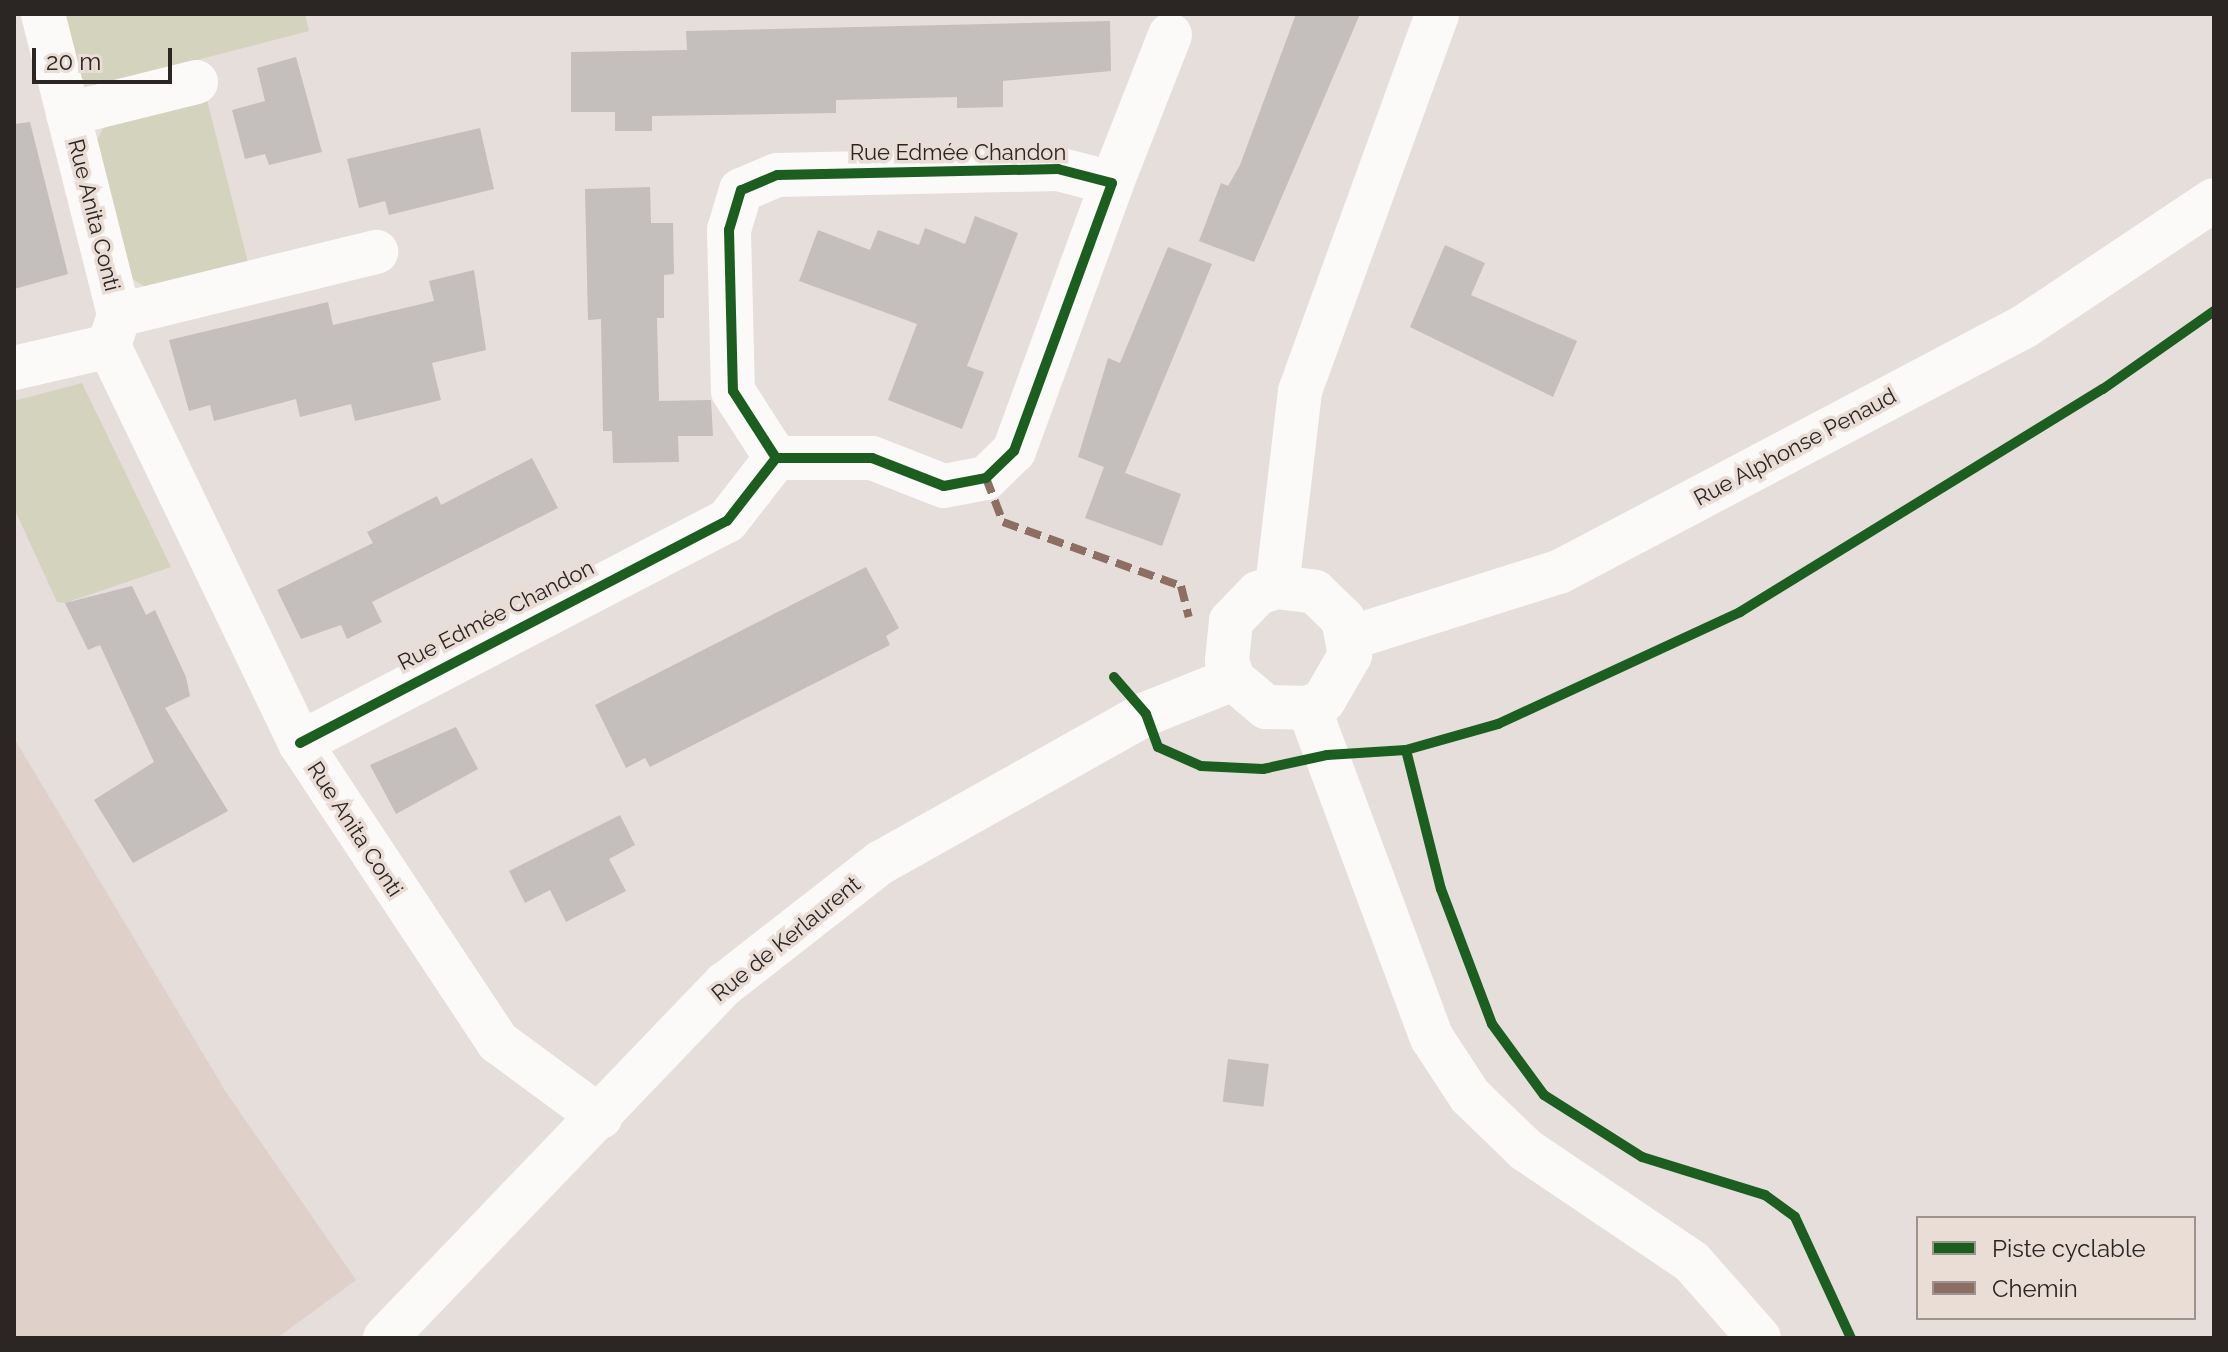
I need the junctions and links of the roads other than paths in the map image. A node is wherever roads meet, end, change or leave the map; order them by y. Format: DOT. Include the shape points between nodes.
graph roads {
  1 [pos="43,14"];
  2 [pos="1437,14"];
  3 [pos="1170,35"];
  4 [pos="196,82"];
  5 [pos="68,114"];
  6 [pos="1112,183"];
  7 [pos="2214,200"];
  8 [pos="376,252"];
  9 [pos="114,330"];
  10 [pos="14,368"];
  11 [pos="776,458"];
  12 [pos="1277,587"];
  13 [pos="1350,638"];
  14 [pos="1233,679"];
  15 [pos="1316,704"];
  16 [pos="300,743"];
  17 [pos="600,1117"];
  18 [pos="385,1338"];
  19 [pos="1759,1338"];
  1 -- 5 [label="street, Rue Anita Conti"];
  2 -- 12 [label="street" via="1300,391"];
  3 -- 6 [label="street"];
  4 -- 5 [label="street, Rue Anita Conti"];
  5 -- 9 [label="street, Rue Anita Conti"];
  6 -- 11 [label="street" via="1014,451 986,478 944,486 872,458"];
  6 -- 11 [label="street, Rue Edmée Chandon" via="1058,169 777,175 741,190 729,230 733,391"];
  7 -- 13 [label="street, Rue Alphonse Penaud" via="2025,326 1561,571"];
  8 -- 9 [label="street, Rue Anita Conti"];
  9 -- 10 [label="street"];
  9 -- 16 [label="street, Rue Anita Conti"];
  11 -- 16 [label="street, Rue Edmée Chandon" via="727,521"];
  12 -- 13 [label="street" via="1323,598"];
  12 -- 14 [label="street" via="1258,593 1231,621 1227,661"];
  13 -- 15 [label="street" via="1346,672"];
  14 -- 15 [label="street" via="1266,707"];
  14 -- 17 [label="street, Rue de Kerlaurent" via="1146,714 880,863 725,984"];
  15 -- 19 [label="street" via="1432,1038 1470,1096 1526,1150 1692,1262"];
  16 -- 17 [label="street, Rue Anita Conti" via="498,1042"];
  17 -- 18 [label="street, Rue de Kerlaurent"];
}
